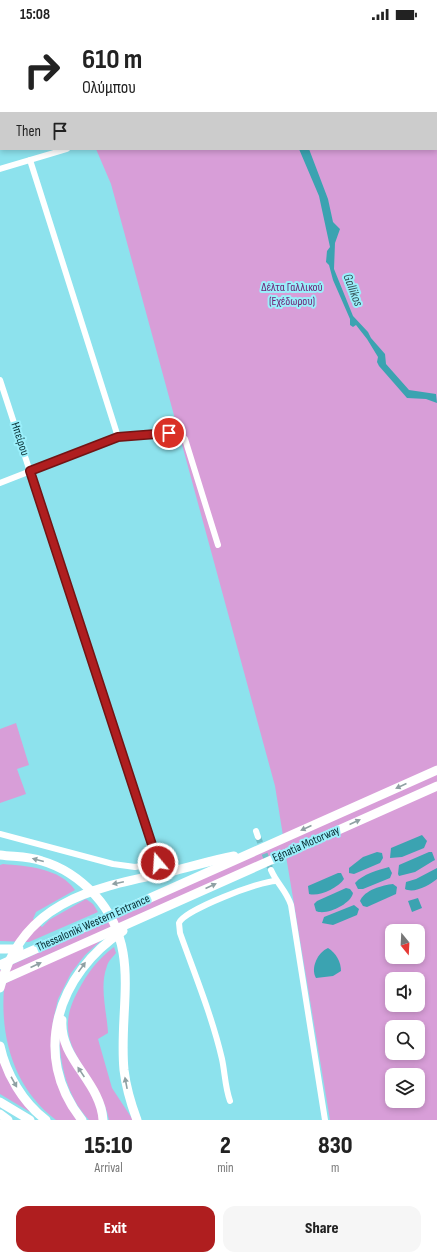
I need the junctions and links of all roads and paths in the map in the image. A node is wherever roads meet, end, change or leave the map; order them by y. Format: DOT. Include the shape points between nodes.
graph roads {
  1 [pos="64,150"];
  2 [pos="30,160"];
  3 [pos="0,169"];
  4 [pos="0,380"];
  5 [pos="118,437"];
  6 [pos="30,471"];
  7 [pos="0,483"];
  8 [pos="218,545"];
  9 [pos="437,770"];
  10 [pos="437,786"];
  11 [pos="0,834"];
  12 [pos="252,852"];
  13 [pos="2,856"];
  14 [pos="271,870"];
  15 [pos="276,881"];
  16 [pos="175,902"];
  17 [pos="61,937"];
  18 [pos="0,948"];
  19 [pos="0,964"];
  20 [pos="0,981"];
  21 [pos="0,988"];
  22 [pos="63,1001"];
  23 [pos="0,1046"];
  24 [pos="230,1101"];
  25 [pos="0,1102"];
  26 [pos="0,1114"];
  27 [pos="8,1120"];
  28 [pos="30,1120"];
  29 [pos="46,1120"];
  30 [pos="82,1120"];
  31 [pos="103,1120"];
  32 [pos="137,1120"];
  33 [pos="325,1120"];
  1 -- 2 [label="street"];
  2 -- 3 [label="street"];
  2 -- 5 [label="street"];
  4 -- 6 [label="street, Ηπείρου"];
  5 -- 6 [label="street"];
  5 -- 8 [label="street" via="178,434 185,439"];
  6 -- 7 [label="street"];
  6 -- 11 [label="street, Ηπείρου" via="158,863 135,867 113,864"];
  9 -- 12 [label="highway, Egnatia Motorway, one-way"];
  16 -- 10 [label="highway, Egnatia Motorway, one-way"];
  12 -- 17 [label="highway, Thessaloniki Western Entrance"];
  12 -- 21 [label="highway, one-way" via="91,890 68,901 38,921 15,950"];
  32 -- 13 [label="highway, one-way" via="124,1069 126,962 120,936 109,914 88,887 68,872 41,860"];
  14 -- 15 [label="street"];
  15 -- 24 [label="street" via="257,884 204,905 184,916 179,923 180,933 216,1038"];
  15 -- 33 [label="street" via="285,889 291,905"];
  20 -- 16 [label="highway, one-way"];
  22 -- 16 [label="highway, one-way" via="83,966 105,943 123,930"];
  17 -- 18 [label="highway" via="26,948"];
  17 -- 19 [label="highway, Thessaloniki Western Entrance"];
  22 -- 30 [label="highway" via="56,1025 55,1056 66,1094"];
  31 -- 22 [label="highway, one-way" via="98,1099 63,1040"];
  23 -- 29 [label="highway, one-way" via="8,1071 20,1092"];
  25 -- 28 [label="highway"];
  26 -- 27 [label="highway"];
}
